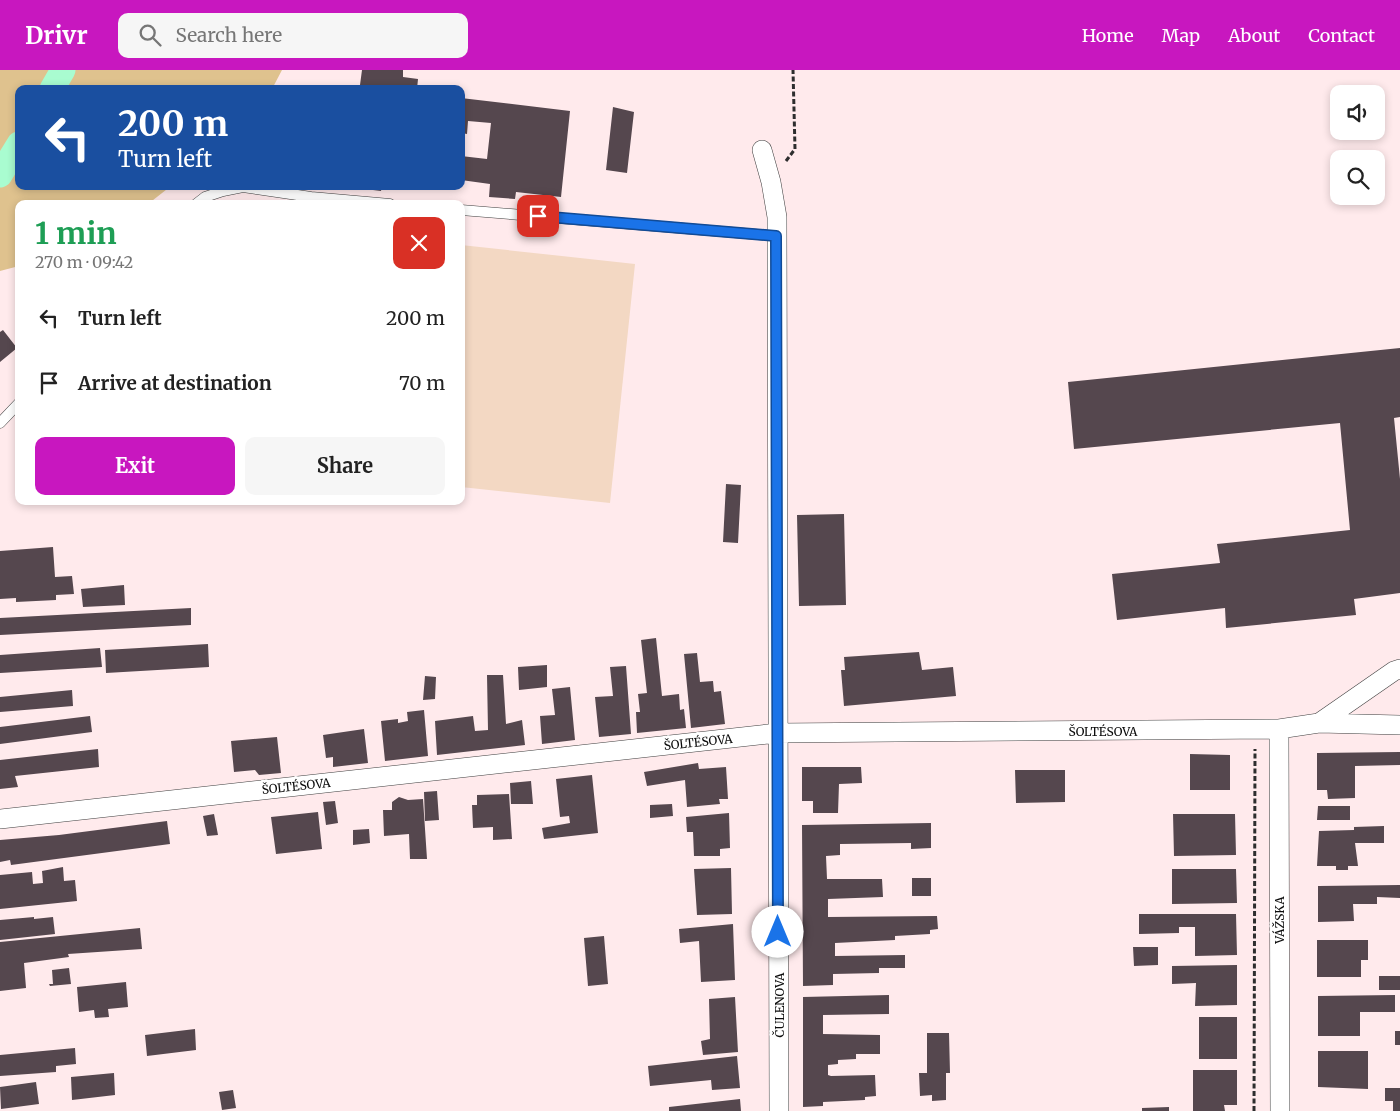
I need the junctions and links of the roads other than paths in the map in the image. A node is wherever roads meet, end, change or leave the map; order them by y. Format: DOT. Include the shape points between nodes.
graph roads {
  1 [pos="762,150"];
  2 [pos="228,190"];
  3 [pos="263,190"];
  4 [pos="201,200"];
  5 [pos="345,200"];
  6 [pos="465,210"];
  7 [pos="776,236"];
  8 [pos="15,407"];
  9 [pos="0,423"];
  10 [pos="1400,669"];
  11 [pos="1319,723"];
  12 [pos="1400,725"];
  13 [pos="1279,729"];
  14 [pos="777,733"];
  15 [pos="0,819"];
  16 [pos="779,1111"];
  17 [pos="1280,1111"];
  1 -- 7 [label="street, ČULENOVA" via="777,218"];
  2 -- 4 [label="lane"];
  3 -- 5 [label="lane"];
  6 -- 7 [label="lane"];
  7 -- 14 [label="street, ČULENOVA"];
  8 -- 9 [label="lane"];
  10 -- 11 [label="street"];
  11 -- 12 [label="street, ŠOLTÉSOVA"];
  11 -- 13 [label="street, ŠOLTÉSOVA"];
  13 -- 14 [label="street, ŠOLTÉSOVA"];
  13 -- 17 [label="street, VÁŽSKA"];
  14 -- 15 [label="street, ŠOLTÉSOVA"];
  14 -- 16 [label="street, ČULENOVA"];
}
